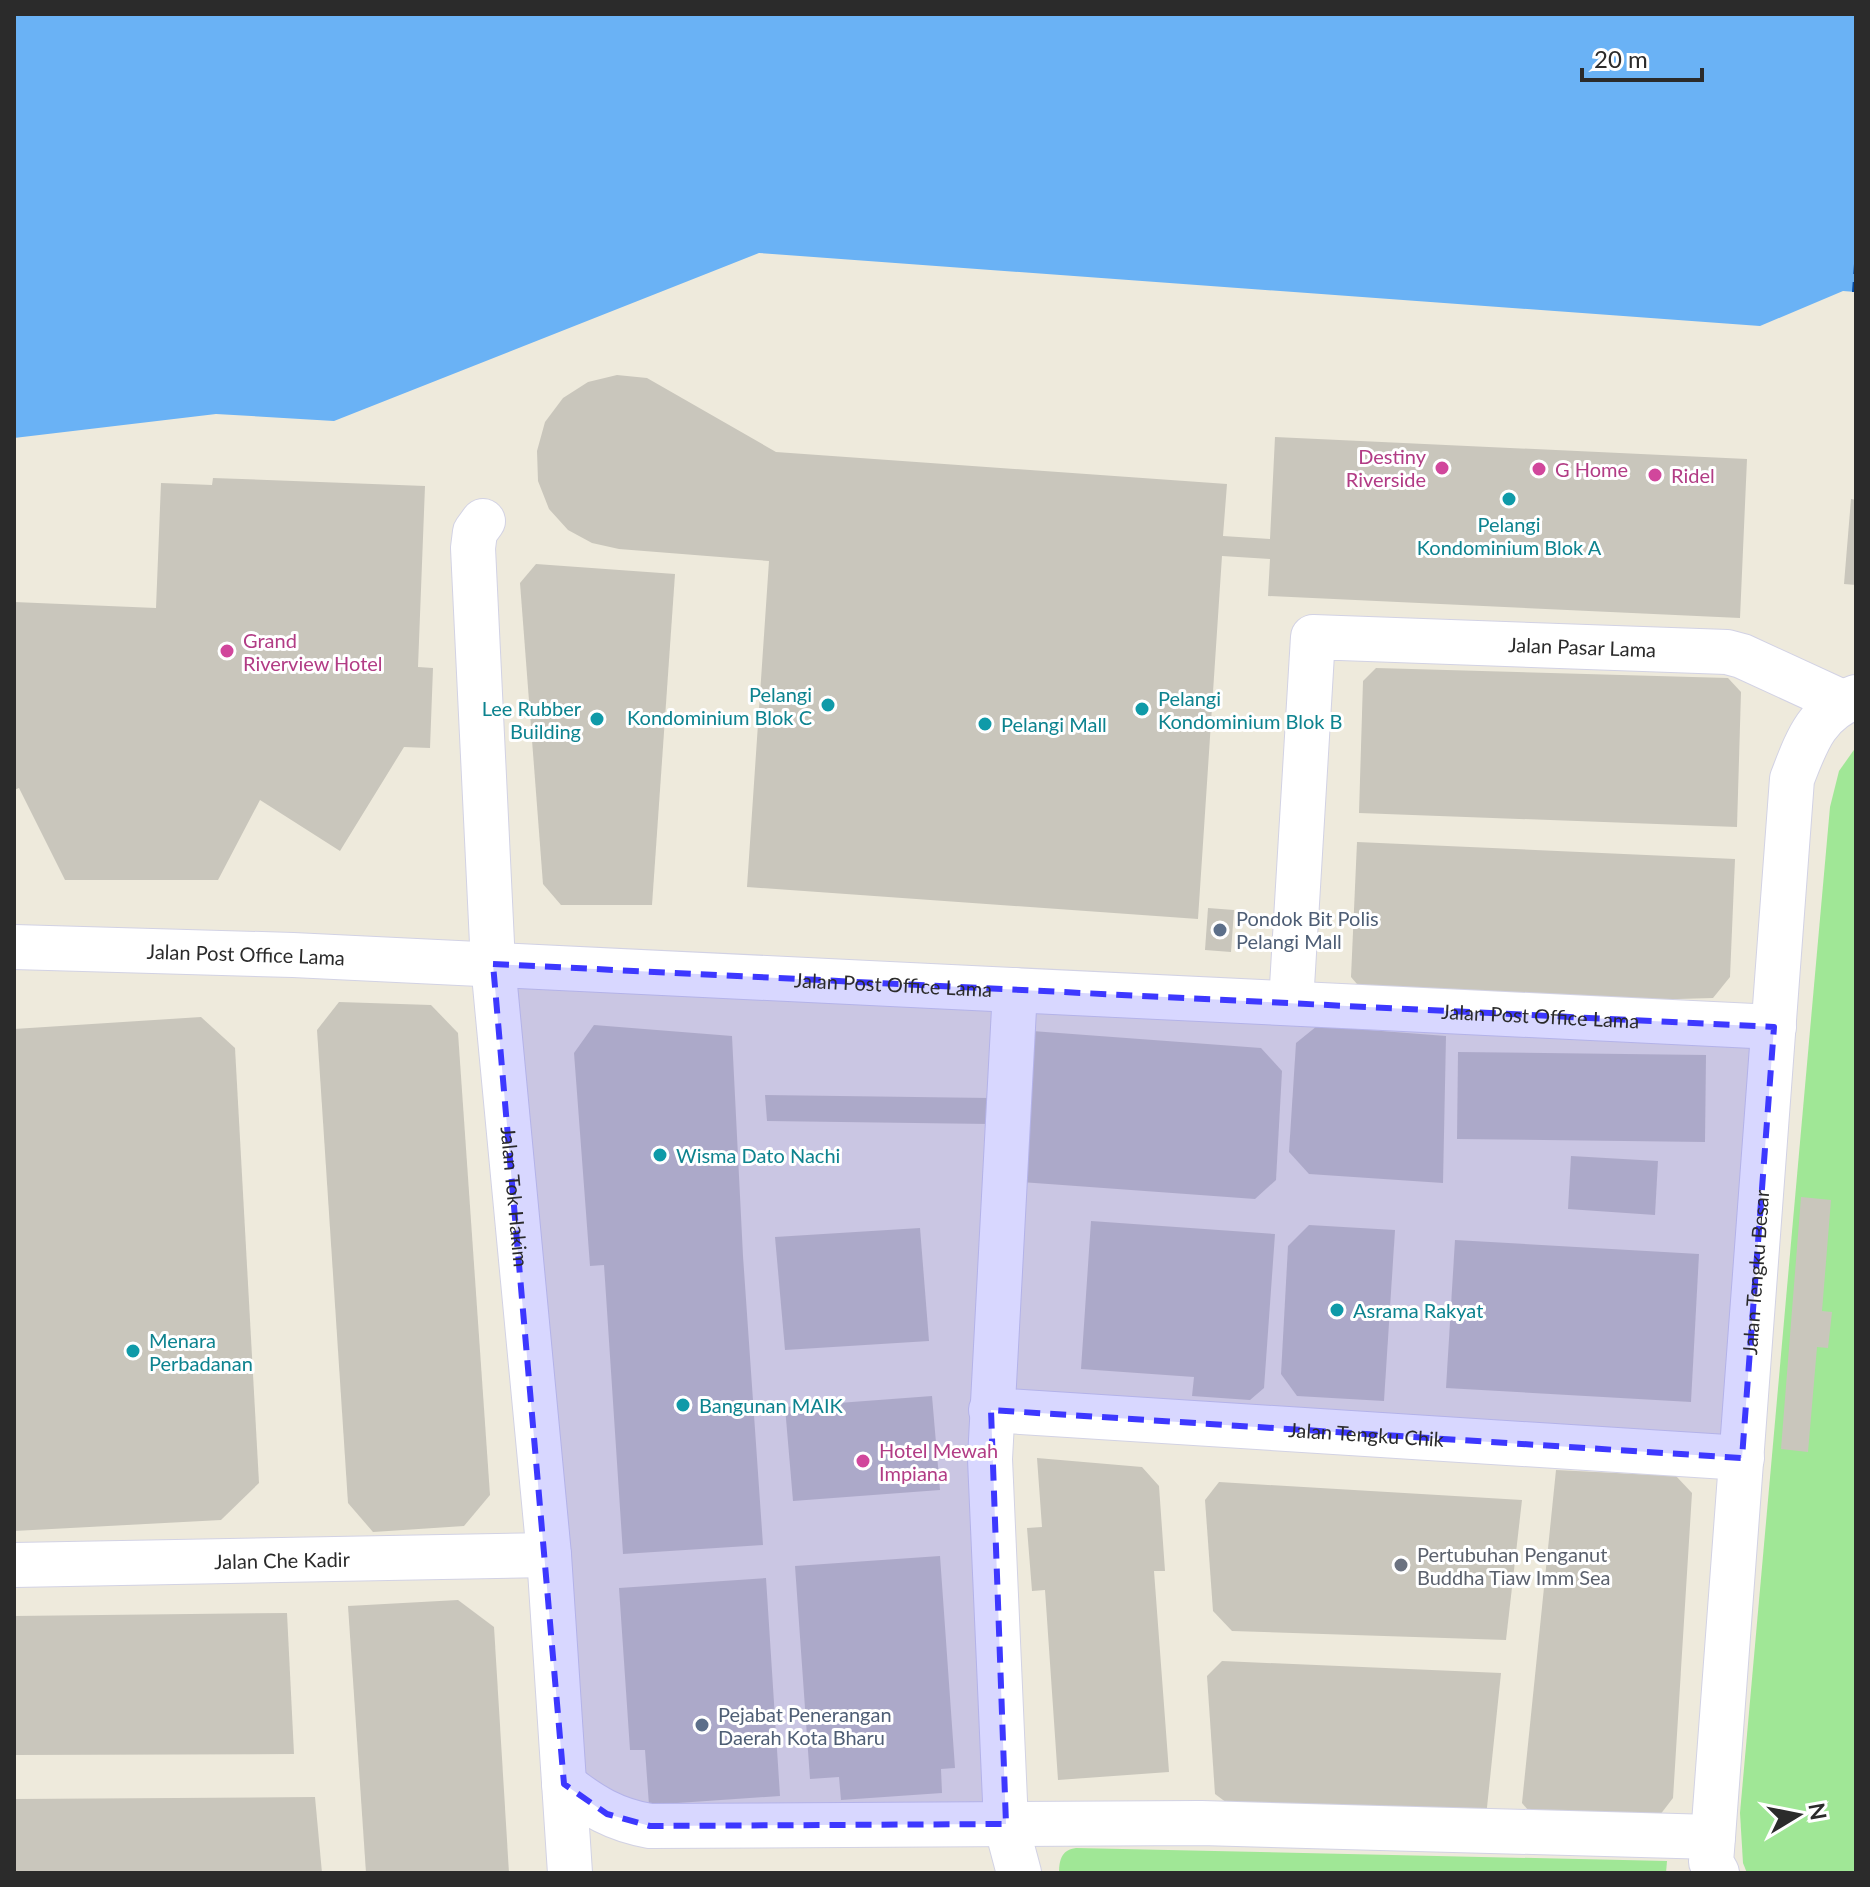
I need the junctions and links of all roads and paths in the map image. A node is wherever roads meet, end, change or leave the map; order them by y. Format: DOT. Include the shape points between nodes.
graph roads {
  1 [pos="483,521"];
  2 [pos="1849,699"];
  3 [pos="14,947"];
  4 [pos="493,964"];
  5 [pos="1015,990"];
  6 [pos="1291,1003"];
  7 [pos="1774,1027"];
  8 [pos="991,1410"];
  9 [pos="1742,1458"];
  10 [pos="549,1555"];
  11 [pos="14,1565"];
  12 [pos="564,1784"];
  13 [pos="1006,1824"];
  14 [pos="1712,1861"];
  15 [pos="570,1873"];
  16 [pos="990,1873"];
  17 [pos="1019,1873"];
  1 -- 4 [label="street, Jalan Tok Hakim" via="473,548"];
  2 -- 6 [label="street, Jalan Pasar Lama" via="1727,652 1313,637"];
  2 -- 7 [label="street, Jalan Tengku Besar" via="1809,734 1792,779"];
  3 -- 4 [label="street, Jalan Post Office Lama"];
  4 -- 5 [label="street, Jalan Post Office Lama"];
  4 -- 10 [label="street, Jalan Tok Hakim"];
  5 -- 6 [label="street, Jalan Post Office Lama"];
  5 -- 8 [label="street"];
  6 -- 7 [label="street, Jalan Post Office Lama"];
  7 -- 9 [label="street, Jalan Tengku Besar"];
  8 -- 9 [label="street, Jalan Tengku Chik"];
  8 -- 13 [label="street"];
  9 -- 14 [label="street, Jalan Tengku Besar"];
  10 -- 11 [label="street, Jalan Che Kadir"];
  10 -- 12 [label="street, Jalan Tok Hakim"];
  12 -- 13 [label="street" via="607,1814 650,1826"];
  12 -- 15 [label="street, Jalan Tok Hakim"];
  13 -- 14 [label="street" via="1201,1823"];
  13 -- 16 [label="street"];
  13 -- 17 [label="street"];
}
